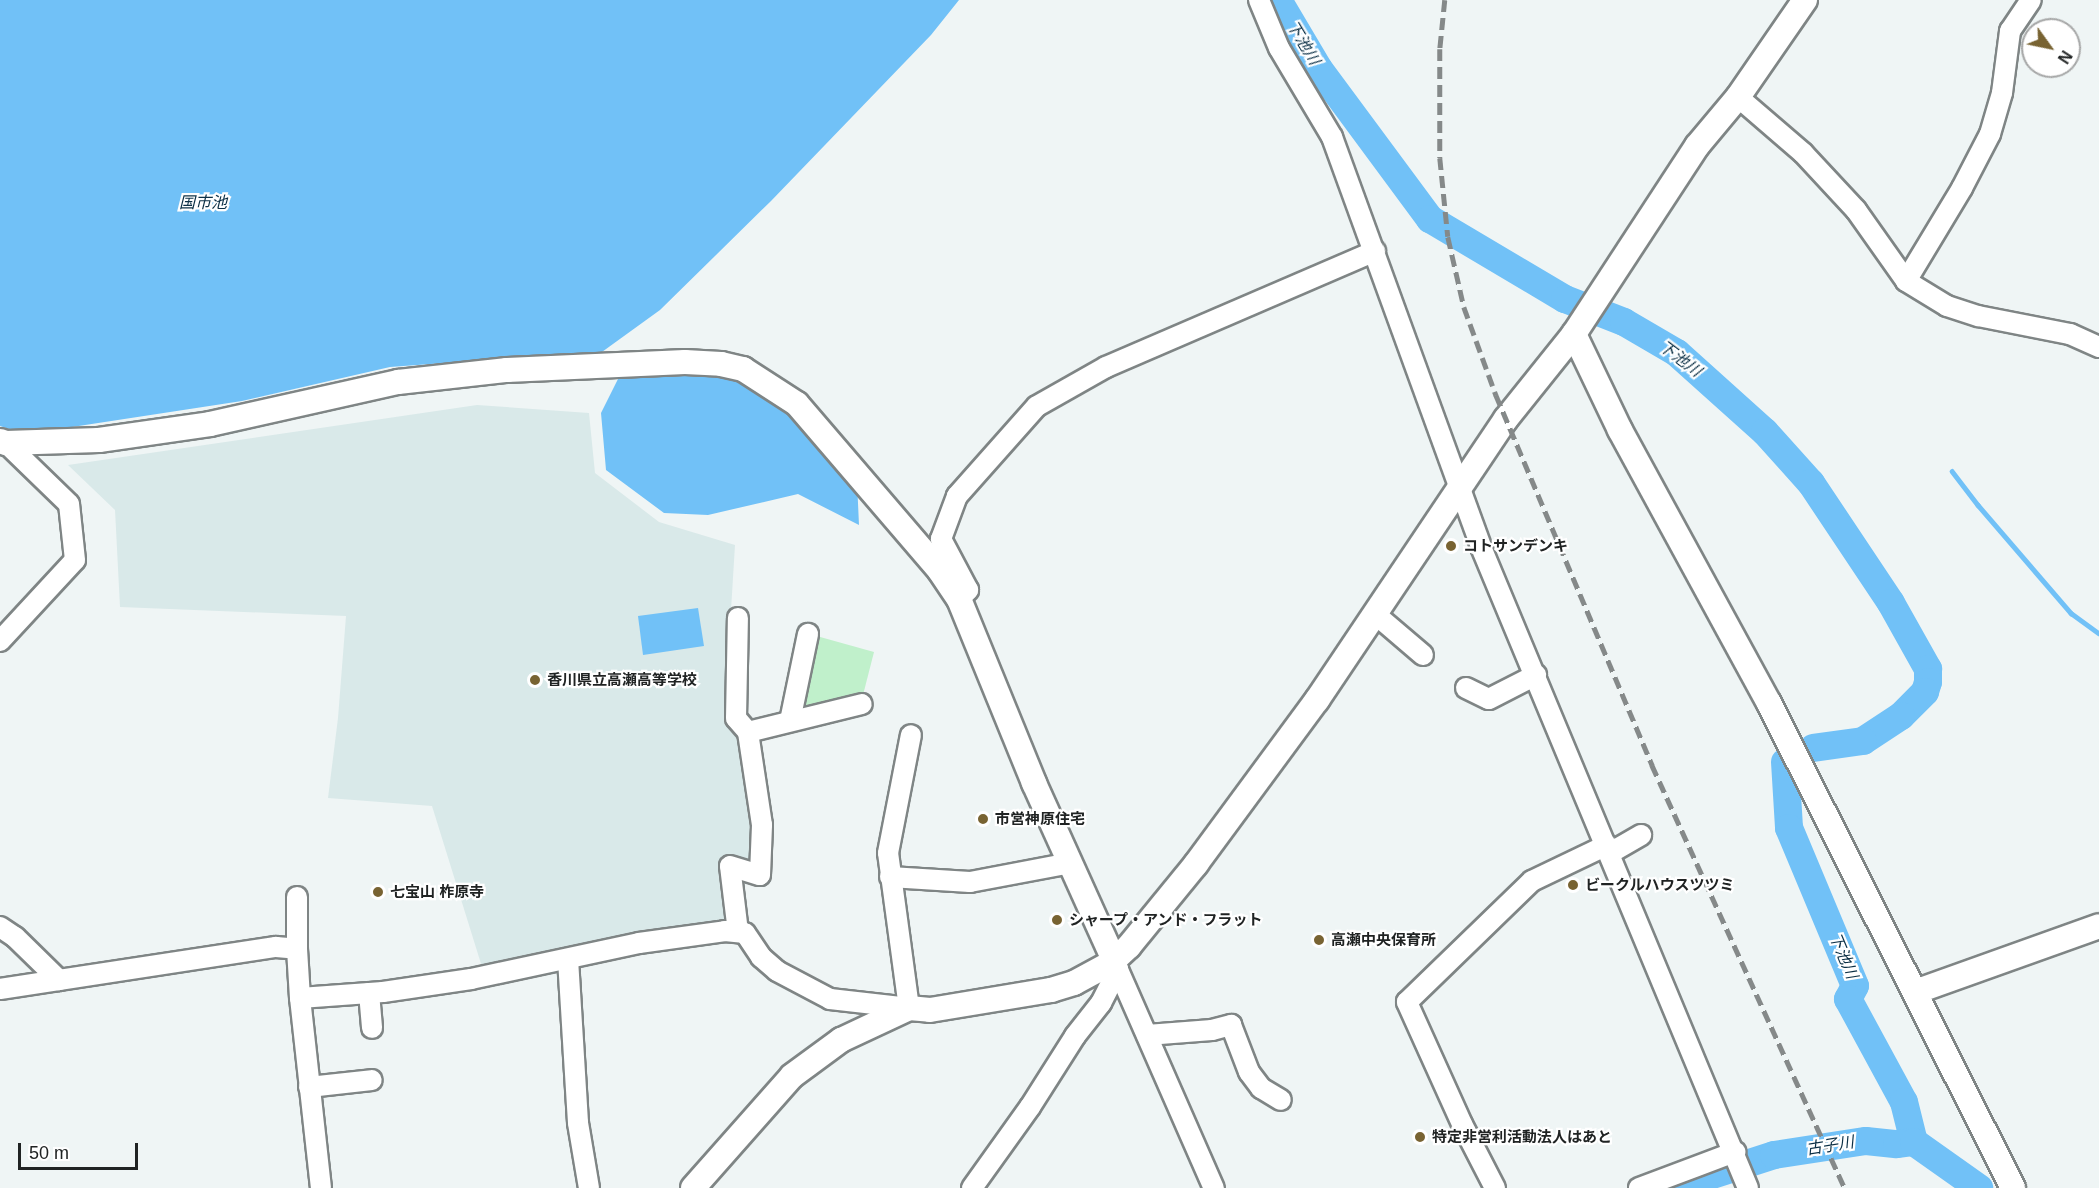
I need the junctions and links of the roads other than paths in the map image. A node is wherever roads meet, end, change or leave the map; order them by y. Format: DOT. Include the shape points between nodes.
graph roads {
  1 [pos="1259,0"];
  2 [pos="1805,0"];
  3 [pos="2031,0"];
  4 [pos="1738,97"];
  5 [pos="1375,252"];
  6 [pos="1906,281"];
  7 [pos="1574,334"];
  8 [pos="2099,347"];
  9 [pos="3,442"];
  10 [pos="1460,485"];
  11 [pos="959,599"];
  12 [pos="1375,614"];
  13 [pos="738,618"];
  14 [pos="808,634"];
  15 [pos="0,641"];
  16 [pos="1423,655"];
  17 [pos="1536,675"];
  18 [pos="1466,688"];
  19 [pos="862,704"];
  20 [pos="790,721"];
  21 [pos="748,732"];
  22 [pos="911,735"];
  23 [pos="1641,836"];
  24 [pos="1608,849"];
  25 [pos="1071,863"];
  26 [pos="890,878"];
  27 [pos="297,897"];
  28 [pos="2099,926"];
  29 [pos="0,927"];
  30 [pos="738,932"];
  31 [pos="297,949"];
  32 [pos="568,959"];
  33 [pos="1114,960"];
  34 [pos="59,980"];
  35 [pos="0,989"];
  36 [pos="1915,992"];
  37 [pos="369,993"];
  38 [pos="300,998"];
  39 [pos="909,1008"];
  40 [pos="372,1029"];
  41 [pos="1147,1035"];
  42 [pos="372,1080"];
  43 [pos="309,1087"];
  44 [pos="1281,1100"];
  45 [pos="1735,1152"];
  46 [pos="321,1188"];
  47 [pos="589,1188"];
  48 [pos="693,1188"];
  49 [pos="972,1188"];
  50 [pos="1214,1188"];
  51 [pos="1495,1188"];
  52 [pos="1639,1188"];
  53 [pos="1748,1188"];
  54 [pos="2013,1188"];
  1 -- 5 [label="street" via="1279,48 1332,137"];
  2 -- 4 [label="street"];
  3 -- 6 [label="street" via="2010,31 2002,93 1990,134"];
  4 -- 6 [label="street" via="1803,153 1856,210"];
  4 -- 7 [label="street" via="1697,146"];
  5 -- 10 [label="street"];
  5 -- 11 [label="street" via="1106,367 1038,406 957,496 941,539 968,590"];
  6 -- 8 [label="street" via="1947,306 2070,334"];
  7 -- 10 [label="street" via="1506,419"];
  7 -- 36 [label="street" via="1620,430 1769,703"];
  9 -- 11 [label="street" via="99,440 210,424 398,382 507,370 685,362 721,364 743,369 797,404 940,571"];
  9 -- 15 [label="street" via="69,504 75,560"];
  10 -- 12 [label="street"];
  10 -- 17 [label="street" via="1481,547"];
  11 -- 25 [label="street"];
  12 -- 16 [label="street"];
  12 -- 33 [label="street" via="1196,864"];
  13 -- 21 [label="street" via="736,718"];
  14 -- 20 [label="street"];
  17 -- 18 [label="street" via="1490,699"];
  17 -- 24 [label="street"];
  19 -- 20 [label="street"];
  20 -- 21 [label="street"];
  21 -- 30 [label="street" via="762,825 760,875 730,866"];
  22 -- 26 [label="street" via="888,853"];
  23 -- 24 [label="street"];
  24 -- 45 [label="street"];
  24 -- 51 [label="street" via="1532,880 1407,1002"];
  25 -- 26 [label="street" via="970,882"];
  25 -- 33 [label="street"];
  26 -- 39 [label="street"];
  27 -- 31 [label="street"];
  28 -- 36 [label="street"];
  29 -- 34 [label="street"];
  30 -- 32 [label="street" via="639,942"];
  30 -- 39 [label="street" via="745,933 761,957 777,971 830,999"];
  31 -- 34 [label="street" via="276,947"];
  31 -- 38 [label="street"];
  32 -- 37 [label="street" via="471,979"];
  32 -- 47 [label="street" via="578,1123"];
  33 -- 39 [label="street" via="1074,983 1051,990 930,1010"];
  33 -- 41 [label="street"];
  33 -- 49 [label="street" via="1101,1004"];
  34 -- 35 [label="street"];
  36 -- 54 [label="street"];
  37 -- 38 [label="street"];
  37 -- 40 [label="street"];
  38 -- 43 [label="street"];
  39 -- 48 [label="street" via="841,1040 792,1076"];
  41 -- 44 [label="street" via="1231,1025 1249,1071 1261,1088"];
  41 -- 50 [label="street"];
  42 -- 43 [label="street"];
  43 -- 46 [label="street"];
  45 -- 52 [label="street"];
  45 -- 53 [label="street"];
}
